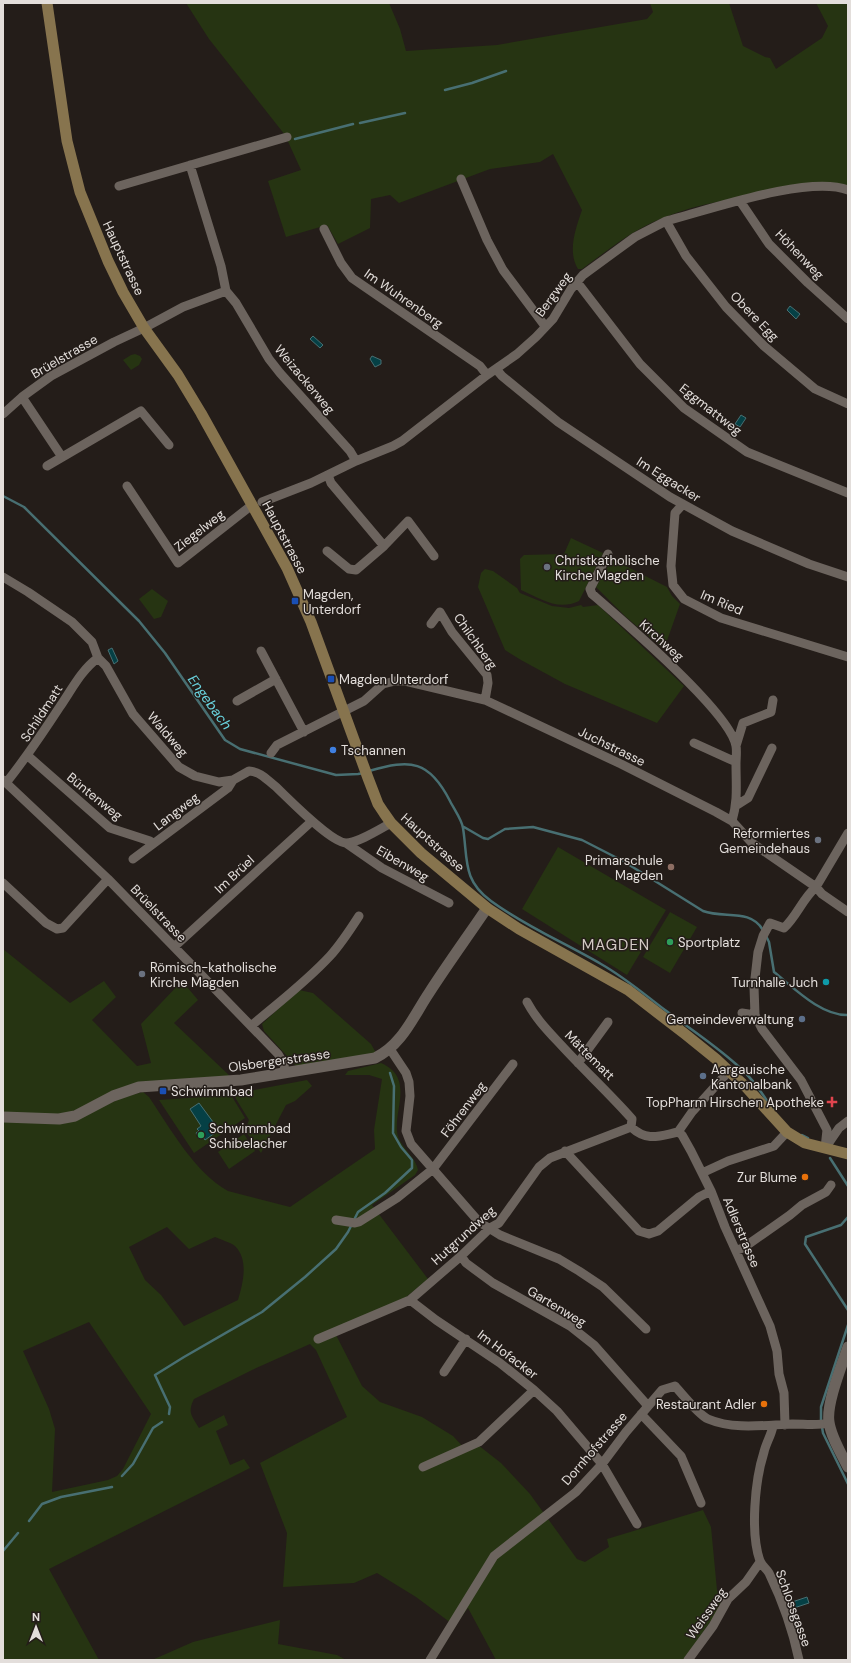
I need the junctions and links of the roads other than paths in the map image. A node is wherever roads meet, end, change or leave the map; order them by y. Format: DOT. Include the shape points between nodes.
graph roads {
  1 [pos="47,3"];
  2 [pos="287,137"];
  3 [pos="190,165"];
  4 [pos="461,179"];
  5 [pos="119,186"];
  6 [pos="848,190"];
  7 [pos="740,201"];
  8 [pos="666,221"];
  9 [pos="324,229"];
  10 [pos="577,282"];
  11 [pos="226,291"];
  12 [pos="848,319"];
  13 [pos="546,326"];
  14 [pos="144,328"];
  15 [pos="496,369"];
  16 [pos="487,375"];
  17 [pos="22,397"];
  18 [pos="848,404"];
  19 [pos="3,414"];
  20 [pos="169,445"];
  21 [pos="62,457"];
  22 [pos="356,460"];
  23 [pos="47,466"];
  24 [pos="328,475"];
  25 [pos="126,486"];
  26 [pos="848,493"];
  27 [pos="257,503"];
  28 [pos="683,504"];
  29 [pos="384,546"];
  30 [pos="327,551"];
  31 [pos="608,554"];
  32 [pos="434,556"];
  33 [pos="848,576"];
  34 [pos="3,577"];
  35 [pos="431,624"];
  36 [pos="261,651"];
  37 [pos="848,657"];
  38 [pos="98,658"];
  39 [pos="276,679"];
  40 [pos="486,700"];
  41 [pos="773,700"];
  42 [pos="237,701"];
  43 [pos="343,712"];
  44 [pos="304,732"];
  45 [pos="694,743"];
  46 [pos="736,746"];
  47 [pos="772,748"];
  48 [pos="271,753"];
  49 [pos="28,756"];
  50 [pos="736,762"];
  51 [pos="233,780"];
  52 [pos="4,782"];
  53 [pos="737,805"];
  54 [pos="312,820"];
  55 [pos="732,821"];
  56 [pos="391,823"];
  57 [pos="848,833"];
  58 [pos="346,843"];
  59 [pos="153,844"];
  60 [pos="133,859"];
  61 [pos="108,879"];
  62 [pos="3,883"];
  63 [pos="816,887"];
  64 [pos="449,903"];
  65 [pos="487,908"];
  66 [pos="848,912"];
  67 [pos="359,916"];
  68 [pos="174,947"];
  69 [pos="527,1002"];
  70 [pos="742,1013"];
  71 [pos="755,1015"];
  72 [pos="608,1022"];
  73 [pos="251,1026"];
  74 [pos="390,1049"];
  75 [pos="578,1063"];
  76 [pos="513,1064"];
  77 [pos="729,1071"];
  78 [pos="285,1073"];
  79 [pos="3,1117"];
  80 [pos="848,1120"];
  81 [pos="631,1127"];
  82 [pos="678,1132"];
  83 [pos="786,1132"];
  84 [pos="825,1148"];
  85 [pos="566,1151"];
  86 [pos="848,1154"];
  87 [pos="432,1170"];
  88 [pos="702,1173"];
  89 [pos="831,1185"];
  90 [pos="710,1191"];
  91 [pos="336,1220"];
  92 [pos="490,1228"];
  93 [pos="737,1250"];
  94 [pos="461,1256"];
  95 [pos="410,1300"];
  96 [pos="646,1329"];
  97 [pos="318,1339"];
  98 [pos="466,1339"];
  99 [pos="848,1347"];
  100 [pos="444,1372"];
  101 [pos="534,1390"];
  102 [pos="648,1406"];
  103 [pos="641,1414"];
  104 [pos="823,1424"];
  105 [pos="785,1425"];
  106 [pos="773,1426"];
  107 [pos="602,1464"];
  108 [pos="423,1466"];
  109 [pos="848,1467"];
  110 [pos="701,1503"];
  111 [pos="638,1524"];
  112 [pos="760,1562"];
  113 [pos="430,1660"];
  114 [pos="688,1660"];
  115 [pos="799,1660"];
  1 -- 14 [label="main road, Hauptstrasse" via="67,141 80,192 108,262"];
  2 -- 3 [label="street"];
  3 -- 5 [label="street"];
  3 -- 11 [label="street, Weizackerweg" via="222,266"];
  4 -- 13 [label="street" via="503,270"];
  6 -- 7 [label="street, Bergweg" via="828,187 793,189"];
  7 -- 8 [label="street, Bergweg"];
  7 -- 12 [label="street, Höhenweg" via="769,244"];
  8 -- 10 [label="street, Bergweg" via="636,237"];
  8 -- 18 [label="street, Obere Egg" via="686,256 726,307 764,346 815,389"];
  9 -- 16 [label="street, Im Wuhrenberg" via="341,263 352,278 480,366"];
  10 -- 13 [label="street, Bergweg"];
  10 -- 26 [label="street, Eggmattweg" via="640,364 684,408 747,452"];
  11 -- 14 [label="street" via="183,307"];
  11 -- 22 [label="street, Weizackerweg" via="236,303 269,359"];
  13 -- 15 [label="street, Bergweg" via="518,354"];
  14 -- 17 [label="street, Brüelstrasse" via="50,376"];
  14 -- 27 [label="main road, Hauptstrasse" via="182,382"];
  15 -- 16 [label="street, Bergweg"];
  15 -- 28 [label="street, Im Eggacker" via="558,422"];
  16 -- 22 [label="street, Bergweg" via="402,441"];
  17 -- 19 [label="street, Brüelstrasse"];
  17 -- 21 [label="street"];
  20 -- 21 [label="street" via="141,411"];
  21 -- 23 [label="street"];
  22 -- 24 [label="street, Bergweg"];
  24 -- 27 [label="street, Bergweg"];
  24 -- 29 [label="street" via="331,483"];
  25 -- 27 [label="street, Ziegelweg" via="178,563"];
  27 -- 43 [label="main road, Hauptstrasse" via="311,622"];
  28 -- 33 [label="street, Im Eggacker" via="732,531 809,564"];
  28 -- 37 [label="street, Im Ried" via="675,513 671,566 673,585 684,599 721,618"];
  29 -- 30 [label="street" via="353,570"];
  29 -- 32 [label="street" via="408,521"];
  31 -- 46 [label="street, Kirchweg" via="590,589 592,594 678,672 718,714 729,728"];
  34 -- 38 [label="street, Waldweg" via="72,622 92,642"];
  35 -- 40 [label="street, Chilchberg" via="440,612 452,632 487,674"];
  36 -- 39 [label="street"];
  38 -- 49 [label="street, Schildmatt" via="79,678"];
  38 -- 51 [label="street, Waldweg" via="106,666 133,714 179,767 204,779 219,782"];
  39 -- 42 [label="street"];
  39 -- 44 [label="street"];
  40 -- 43 [label="street, Juchstrasse" via="405,681 395,681 383,684 364,700"];
  40 -- 55 [label="street, Juchstrasse" via="621,764"];
  41 -- 46 [label="street, Kirchweg" via="771,712 743,723"];
  43 -- 44 [label="street, Juchstrasse"];
  43 -- 56 [label="main road, Hauptstrasse" via="378,804"];
  44 -- 48 [label="street, Juchstrasse" via="277,745"];
  45 -- 50 [label="street"];
  46 -- 50 [label="street, Kirchweg"];
  47 -- 53 [label="street, Kirchweg" via="748,798"];
  49 -- 52 [label="street, Schildmatt"];
  49 -- 59 [label="street, Büntenweg" via="110,828"];
  50 -- 53 [label="street, Kirchweg"];
  51 -- 54 [label="street, Waldweg" via="249,771 261,774"];
  51 -- 59 [label="street, Langweg" via="228,788"];
  52 -- 61 [label="street, Brüelstrasse"];
  53 -- 55 [label="street, Kirchweg"];
  54 -- 58 [label="street, Waldweg" via="336,839"];
  54 -- 68 [label="street, Im Brüel"];
  55 -- 63 [label="street, Juchstrasse" via="752,843"];
  56 -- 58 [label="street" via="371,836"];
  56 -- 65 [label="main road, Hauptstrasse" via="421,853"];
  57 -- 63 [label="street"];
  58 -- 64 [label="street, Eibenweg" via="382,868"];
  59 -- 60 [label="street, Langweg"];
  61 -- 62 [label="street" via="63,928 57,929 46,923"];
  61 -- 68 [label="street, Brüelstrasse"];
  63 -- 66 [label="street, Juchstrasse"];
  63 -- 71 [label="street" via="784,928 770,923 763,936 758,952 754,987"];
  65 -- 74 [label="street, Olsbergerstrasse" via="403,1035"];
  65 -- 77 [label="main road, Hauptstrasse" via="519,929 628,990"];
  67 -- 73 [label="street" via="331,956"];
  68 -- 73 [label="street, Brüelstrasse"];
  69 -- 75 [label="street, Mättematt" via="536,1018"];
  70 -- 71 [label="street"];
  71 -- 84 [label="street" via="762,1029 801,1080 824,1122 827,1130"];
  72 -- 75 [label="street"];
  73 -- 78 [label="street, Brüelstrasse" via="278,1054 284,1064"];
  74 -- 78 [label="street, Olsbergerstrasse" via="370,1060"];
  74 -- 87 [label="street" via="406,1072 409,1082 406,1131 411,1144"];
  75 -- 81 [label="street, Mättematt" via="632,1120"];
  76 -- 87 [label="street, Föhrenweg"];
  77 -- 82 [label="street" via="692,1112"];
  77 -- 83 [label="main road, Hauptstrasse"];
  78 -- 79 [label="street, Olsbergerstrasse" via="241,1080 139,1088 113,1096 75,1116 59,1119"];
  80 -- 84 [label="street"];
  81 -- 82 [label="street" via="654,1138"];
  81 -- 85 [label="street, Hutgrundweg"];
  82 -- 88 [label="street, Adlerstrasse"];
  83 -- 84 [label="main road, Hauptstrasse" via="805,1143"];
  83 -- 88 [label="street" via="774,1146 728,1161"];
  84 -- 86 [label="main road, Hauptstrasse"];
  85 -- 90 [label="street" via="639,1231 649,1234 658,1231"];
  85 -- 92 [label="street, Hutgrundweg" via="550,1158 539,1167 499,1223"];
  87 -- 91 [label="street, Föhrenweg" via="397,1198 359,1222"];
  87 -- 92 [label="street" via="479,1222"];
  88 -- 90 [label="street, Adlerstrasse"];
  89 -- 93 [label="street" via="826,1192 802,1205"];
  90 -- 93 [label="street, Adlerstrasse"];
  92 -- 94 [label="street, Hutgrundweg"];
  92 -- 96 [label="street" via="500,1235 559,1259 580,1271 602,1286"];
  93 -- 105 [label="street, Adlerstrasse" via="770,1326 777,1351 784,1393"];
  94 -- 95 [label="street, Hutgrundweg"];
  94 -- 102 [label="street, Gartenweg" via="466,1263 493,1283 570,1326 594,1345"];
  95 -- 97 [label="street, Hutgrundweg"];
  95 -- 98 [label="street, Im Hofacker"];
  98 -- 100 [label="street, Im Hofacker"];
  98 -- 101 [label="street, Im Hofacker"];
  99 -- 104 [label="street" via="828,1416"];
  101 -- 107 [label="street, Im Hofacker" via="557,1411"];
  101 -- 108 [label="street, Im Hofacker" via="479,1442"];
  102 -- 103 [label="street, Dornhofstrasse"];
  102 -- 106 [label="street, Dornhofstrasse" via="662,1390 675,1386 706,1418 727,1425"];
  103 -- 107 [label="street, Dornhofstrasse"];
  103 -- 110 [label="street" via="681,1456"];
  104 -- 105 [label="street, Dornhofstrasse"];
  104 -- 109 [label="street"];
  105 -- 106 [label="street, Dornhofstrasse"];
  106 -- 112 [label="street, Schlossgasse" via="759,1472 755,1500 755,1530"];
  107 -- 111 [label="street, Im Hofacker"];
  107 -- 113 [label="street, Dornhofstrasse" via="576,1492 494,1556"];
  112 -- 114 [label="street, Weissweg" via="746,1582 728,1599 713,1626"];
  112 -- 115 [label="street, Schlossgasse" via="768,1572 783,1608"];
}
